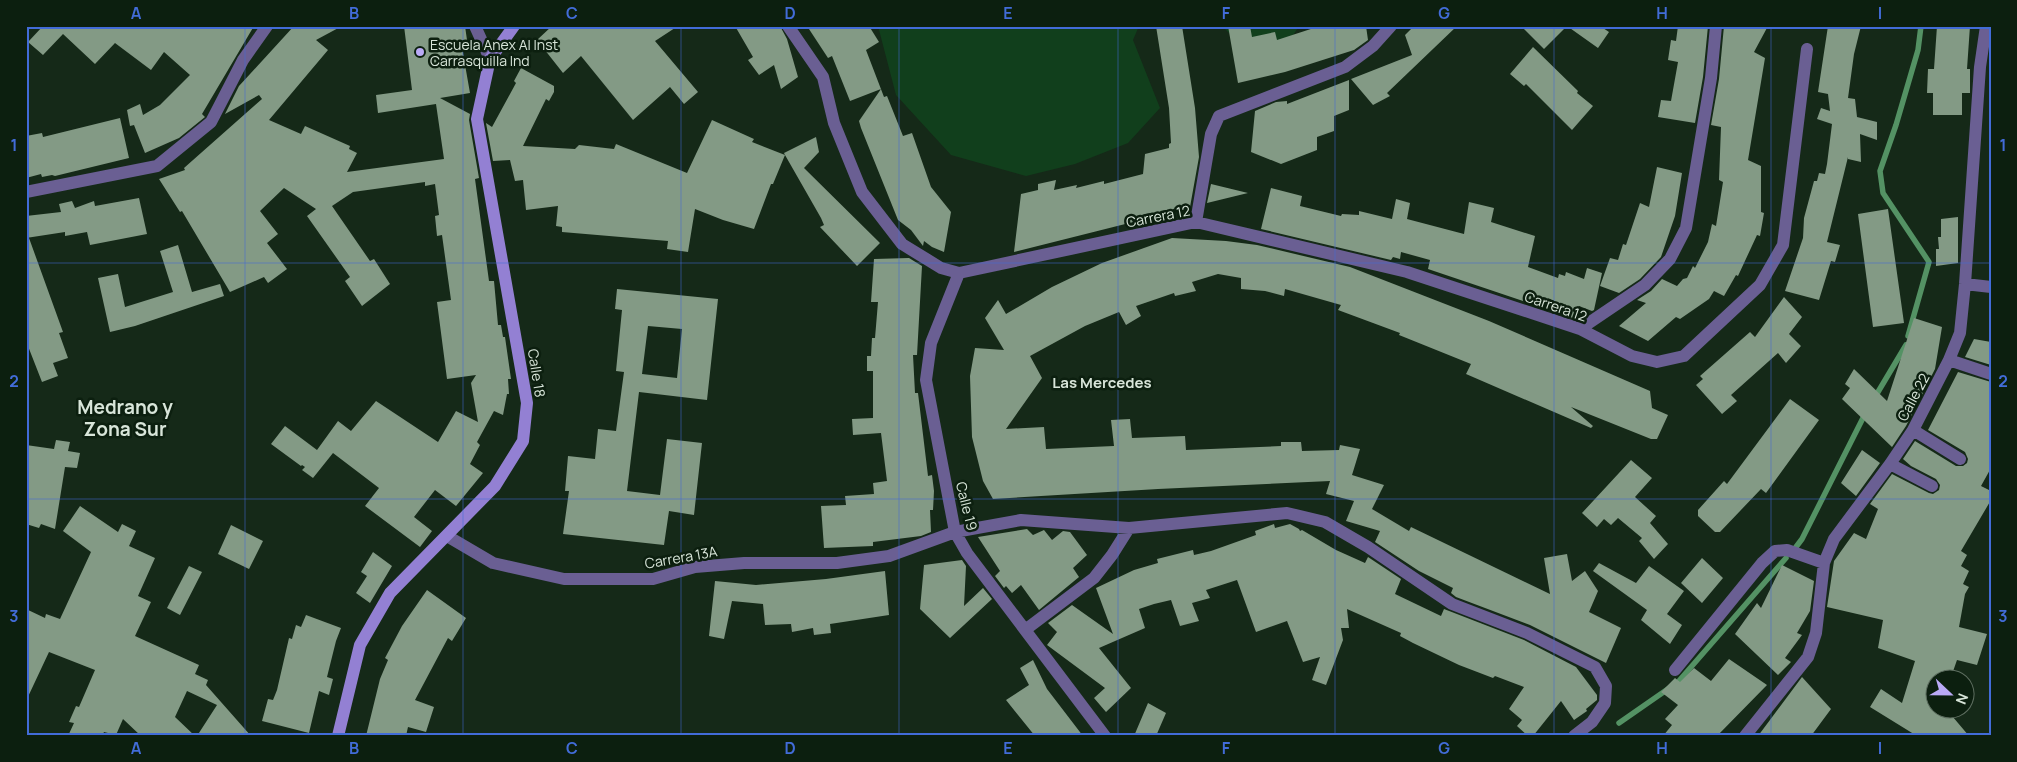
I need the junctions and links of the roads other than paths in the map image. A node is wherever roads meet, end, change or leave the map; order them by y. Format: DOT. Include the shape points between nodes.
graph roads {
  1 [pos="267,26"];
  2 [pos="475,26"];
  3 [pos="514,26"];
  4 [pos="788,26"];
  5 [pos="1391,26"];
  6 [pos="1716,26"];
  7 [pos="1986,26"];
  8 [pos="1806,49"];
  9 [pos="490,59"];
  10 [pos="1985,70"];
  11 [pos="26,192"];
  12 [pos="1196,222"];
  13 [pos="959,273"];
  14 [pos="1965,284"];
  15 [pos="1991,287"];
  16 [pos="1580,328"];
  17 [pos="1949,360"];
  18 [pos="1991,374"];
  19 [pos="1912,430"];
  20 [pos="1960,459"];
  21 [pos="1890,464"];
  22 [pos="1932,486"];
  23 [pos="1129,528"];
  24 [pos="955,532"];
  25 [pos="447,536"];
  26 [pos="1824,563"];
  27 [pos="1025,630"];
  28 [pos="1675,670"];
  29 [pos="338,736"];
  30 [pos="1105,736"];
  31 [pos="1574,736"];
  32 [pos="1745,736"];
  1 -- 11 [label="street" via="243,60 212,122 157,166"];
  2 -- 9 [label="street"];
  3 -- 9 [label="main road, Calle 18"];
  4 -- 13 [label="street" via="822,77 834,123 862,192 902,244 941,268"];
  5 -- 12 [label="street" via="1374,46 1345,67 1219,116 1211,134"];
  6 -- 16 [label="street" via="1711,78 1686,228 1670,259 1645,285"];
  7 -- 10 [label="street, Calle 22"];
  8 -- 16 [label="street, Carrera 12" via="1783,245 1760,285 1684,356 1657,362 1632,356"];
  9 -- 25 [label="main road, Calle 18" via="477,119 527,403 523,440 495,486"];
  10 -- 14 [label="street, Calle 22"];
  12 -- 13 [label="street, Carrera 12"];
  12 -- 16 [label="street, Carrera 12" via="1407,272"];
  13 -- 24 [label="street, Calle 19" via="931,343 926,380"];
  14 -- 15 [label="street"];
  14 -- 17 [label="street, Calle 22" via="1960,333"];
  17 -- 18 [label="street"];
  17 -- 19 [label="street, Calle 22"];
  19 -- 20 [label="street"];
  19 -- 21 [label="street, Calle 22"];
  21 -- 22 [label="street"];
  21 -- 26 [label="street, Calle 22" via="1834,538"];
  23 -- 24 [label="street, Carrera 13A" via="1021,520"];
  23 -- 27 [label="street" via="1094,578"];
  23 -- 31 [label="street, Carrera 13A" via="1287,512 1325,522 1452,604 1527,632 1596,667 1606,686 1605,703 1592,722"];
  24 -- 25 [label="street, Carrera 13A" via="889,556 837,563 744,563 695,567 653,579 564,579 493,563"];
  24 -- 27 [label="street, Calle 19"];
  25 -- 29 [label="main road, Calle 18" via="390,593 360,645"];
  26 -- 28 [label="street" via="1786,550 1775,551"];
  26 -- 32 [label="street, Calle 22" via="1816,633 1808,657"];
  27 -- 30 [label="street, Calle 19"];
}
